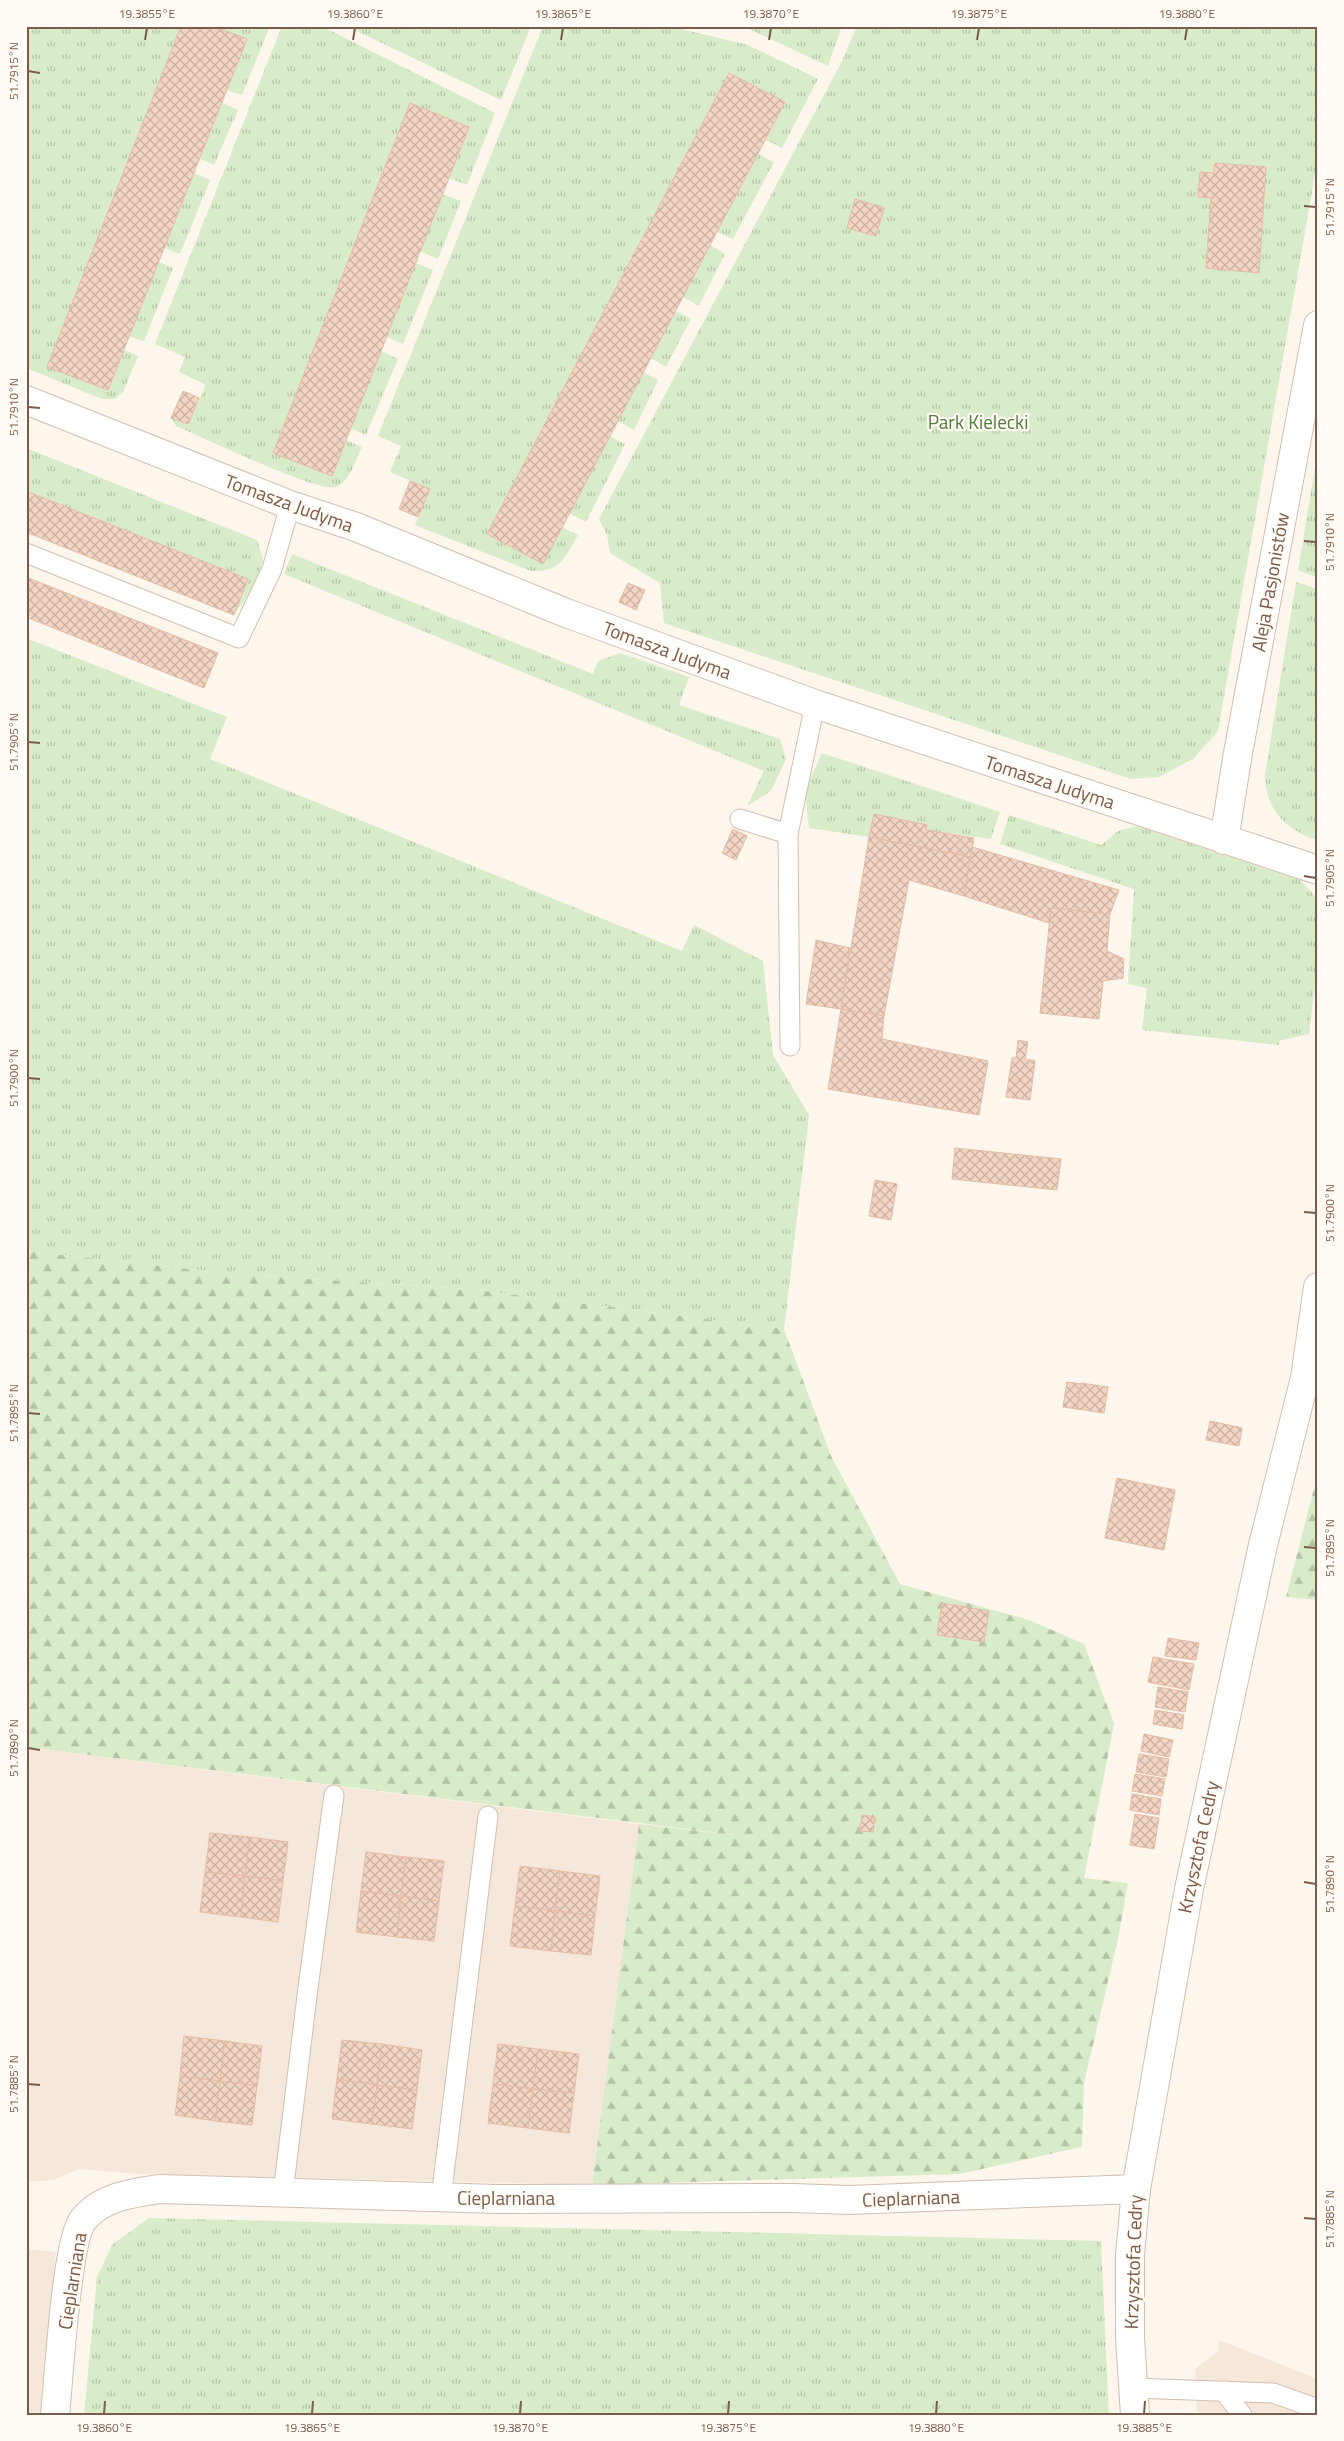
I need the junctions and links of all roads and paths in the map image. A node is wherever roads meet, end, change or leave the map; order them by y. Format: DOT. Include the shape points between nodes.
graph roads {
  1 [pos="1318,326"];
  2 [pos="26,400"];
  3 [pos="290,505"];
  4 [pos="26,553"];
  5 [pos="815,704"];
  6 [pos="740,819"];
  7 [pos="788,834"];
  8 [pos="1224,840"];
  9 [pos="1318,870"];
  10 [pos="790,1046"];
  11 [pos="1318,1287"];
  12 [pos="1311,1372"];
  13 [pos="334,1795"];
  14 [pos="488,1816"];
  15 [pos="1136,2190"];
  16 [pos="283,2193"];
  17 [pos="441,2198"];
  18 [pos="1133,2388"];
  19 [pos="1224,2390"];
  20 [pos="1318,2409"];
  21 [pos="55,2415"];
  22 [pos="1135,2415"];
  23 [pos="1242,2415"];
  1 -- 8 [label="street, Aleja Pasjonistów"];
  2 -- 3 [label="street, Tomasza Judyma"];
  3 -- 4 [label="lane" via="272,569 239,638"];
  3 -- 5 [label="street, Tomasza Judyma" via="356,527 566,613"];
  5 -- 7 [label="lane"];
  5 -- 8 [label="street, Tomasza Judyma"];
  6 -- 7 [label="lane"];
  7 -- 10 [label="lane"];
  8 -- 9 [label="street, Tomasza Judyma"];
  11 -- 12 [label="street, Krzysztofa Cedry"];
  12 -- 15 [label="street, Krzysztofa Cedry" via="1264,1545 1189,1889"];
  13 -- 16 [label="lane"];
  14 -- 17 [label="lane"];
  15 -- 17 [label="street, Cieplarniana" via="849,2200"];
  15 -- 18 [label="street, Krzysztofa Cedry" via="1130,2254"];
  16 -- 17 [label="street, Cieplarniana"];
  16 -- 21 [label="street, Cieplarniana" via="159,2189 112,2199 90,2212 79,2226 74,2240"];
  18 -- 19 [label="lane"];
  18 -- 22 [label="street, Krzysztofa Cedry"];
  19 -- 20 [label="lane" via="1273,2393"];
  19 -- 23 [label="lane"];
}
